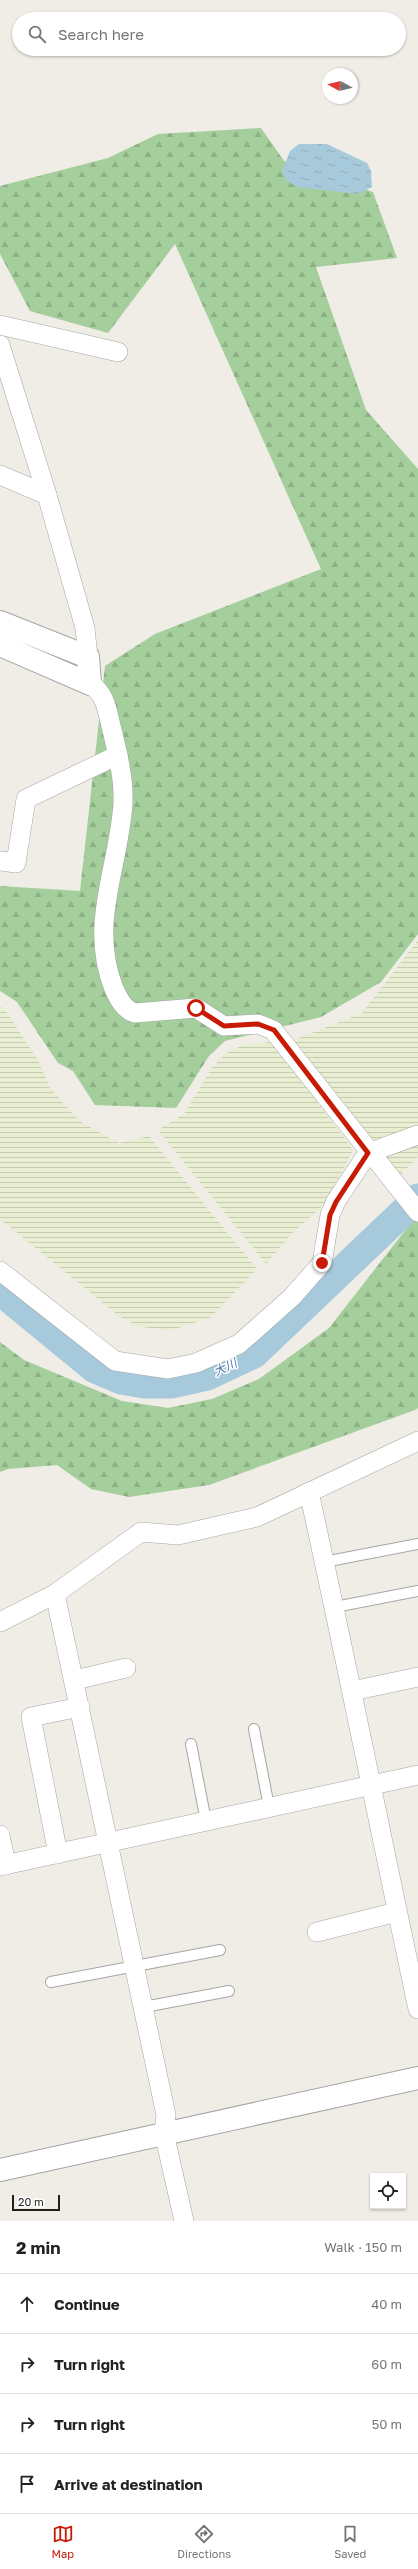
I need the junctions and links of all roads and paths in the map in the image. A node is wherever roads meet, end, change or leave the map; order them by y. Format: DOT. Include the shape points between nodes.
graph roads {
  1 [pos="0,325"];
  2 [pos="0,345"];
  3 [pos="118,352"];
  4 [pos="0,475"];
  5 [pos="47,495"];
  6 [pos="0,622"];
  7 [pos="0,645"];
  8 [pos="88,657"];
  9 [pos="90,684"];
  10 [pos="118,756"];
  11 [pos="0,861"];
  12 [pos="418,1135"];
  13 [pos="368,1153"];
  14 [pos="417,1211"];
  15 [pos="0,1271"];
  16 [pos="418,1441"];
  17 [pos="309,1492"];
  18 [pos="418,1544"];
  19 [pos="324,1562"];
  20 [pos="418,1591"];
  21 [pos="55,1594"];
  22 [pos="335,1607"];
  23 [pos="0,1622"];
  24 [pos="126,1668"];
  25 [pos="418,1677"];
  26 [pos="75,1680"];
  27 [pos="352,1691"];
  28 [pos="80,1706"];
  29 [pos="254,1729"];
  30 [pos="191,1744"];
  31 [pos="418,1775"];
  32 [pos="369,1785"];
  33 [pos="269,1807"];
  34 [pos="206,1822"];
  35 [pos="0,1835"];
  36 [pos="107,1844"];
  37 [pos="58,1854"];
  38 [pos="3,1865"];
  39 [pos="397,1912"];
  40 [pos="317,1932"];
  41 [pos="220,1950"];
  42 [pos="135,1965"];
  43 [pos="51,1982"];
  44 [pos="229,1991"];
  45 [pos="144,2007"];
  46 [pos="418,2009"];
  47 [pos="418,2078"];
  48 [pos="164,2133"];
  49 [pos="0,2170"];
  50 [pos="184,2221"];
  1 -- 3 [label="street"];
  2 -- 5 [label="street"];
  4 -- 5 [label="street"];
  5 -- 8 [label="street" via="85,628"];
  6 -- 8 [label="street"];
  7 -- 9 [label="street"];
  8 -- 9 [label="street"];
  9 -- 10 [label="street" via="99,690 106,706"];
  10 -- 11 [label="street" via="26,800 16,863"];
  10 -- 13 [label="street" via="123,803 103,924 109,976 118,996 128,1011 135,1013 196,1008 224,1026 267,1026 274,1030"];
  12 -- 13 [label="street"];
  13 -- 14 [label="street"];
  13 -- 15 [label="street" via="330,1215 322,1263 292,1297 244,1340 196,1363 168,1369 115,1362"];
  16 -- 17 [label="street"];
  17 -- 19 [label="street"];
  17 -- 21 [label="street" via="257,1517 178,1536 140,1532"];
  18 -- 19 [label="lane"];
  19 -- 22 [label="street"];
  20 -- 22 [label="lane"];
  21 -- 23 [label="street"];
  21 -- 26 [label="street"];
  22 -- 27 [label="street"];
  24 -- 26 [label="street"];
  25 -- 27 [label="street"];
  26 -- 28 [label="street"];
  27 -- 32 [label="street"];
  28 -- 36 [label="street"];
  28 -- 37 [label="street" via="31,1717"];
  29 -- 33 [label="lane"];
  30 -- 34 [label="lane"];
  31 -- 32 [label="street"];
  32 -- 33 [label="street"];
  32 -- 39 [label="street"];
  33 -- 34 [label="street"];
  34 -- 36 [label="street"];
  35 -- 38 [label="street"];
  36 -- 37 [label="street"];
  36 -- 42 [label="street"];
  37 -- 38 [label="street"];
  39 -- 40 [label="street"];
  39 -- 46 [label="street"];
  41 -- 42 [label="lane"];
  42 -- 43 [label="lane"];
  42 -- 45 [label="street"];
  44 -- 45 [label="lane"];
  45 -- 48 [label="street" via="166,2115"];
  47 -- 48 [label="street"];
  48 -- 49 [label="street"];
  48 -- 50 [label="street"];
}
